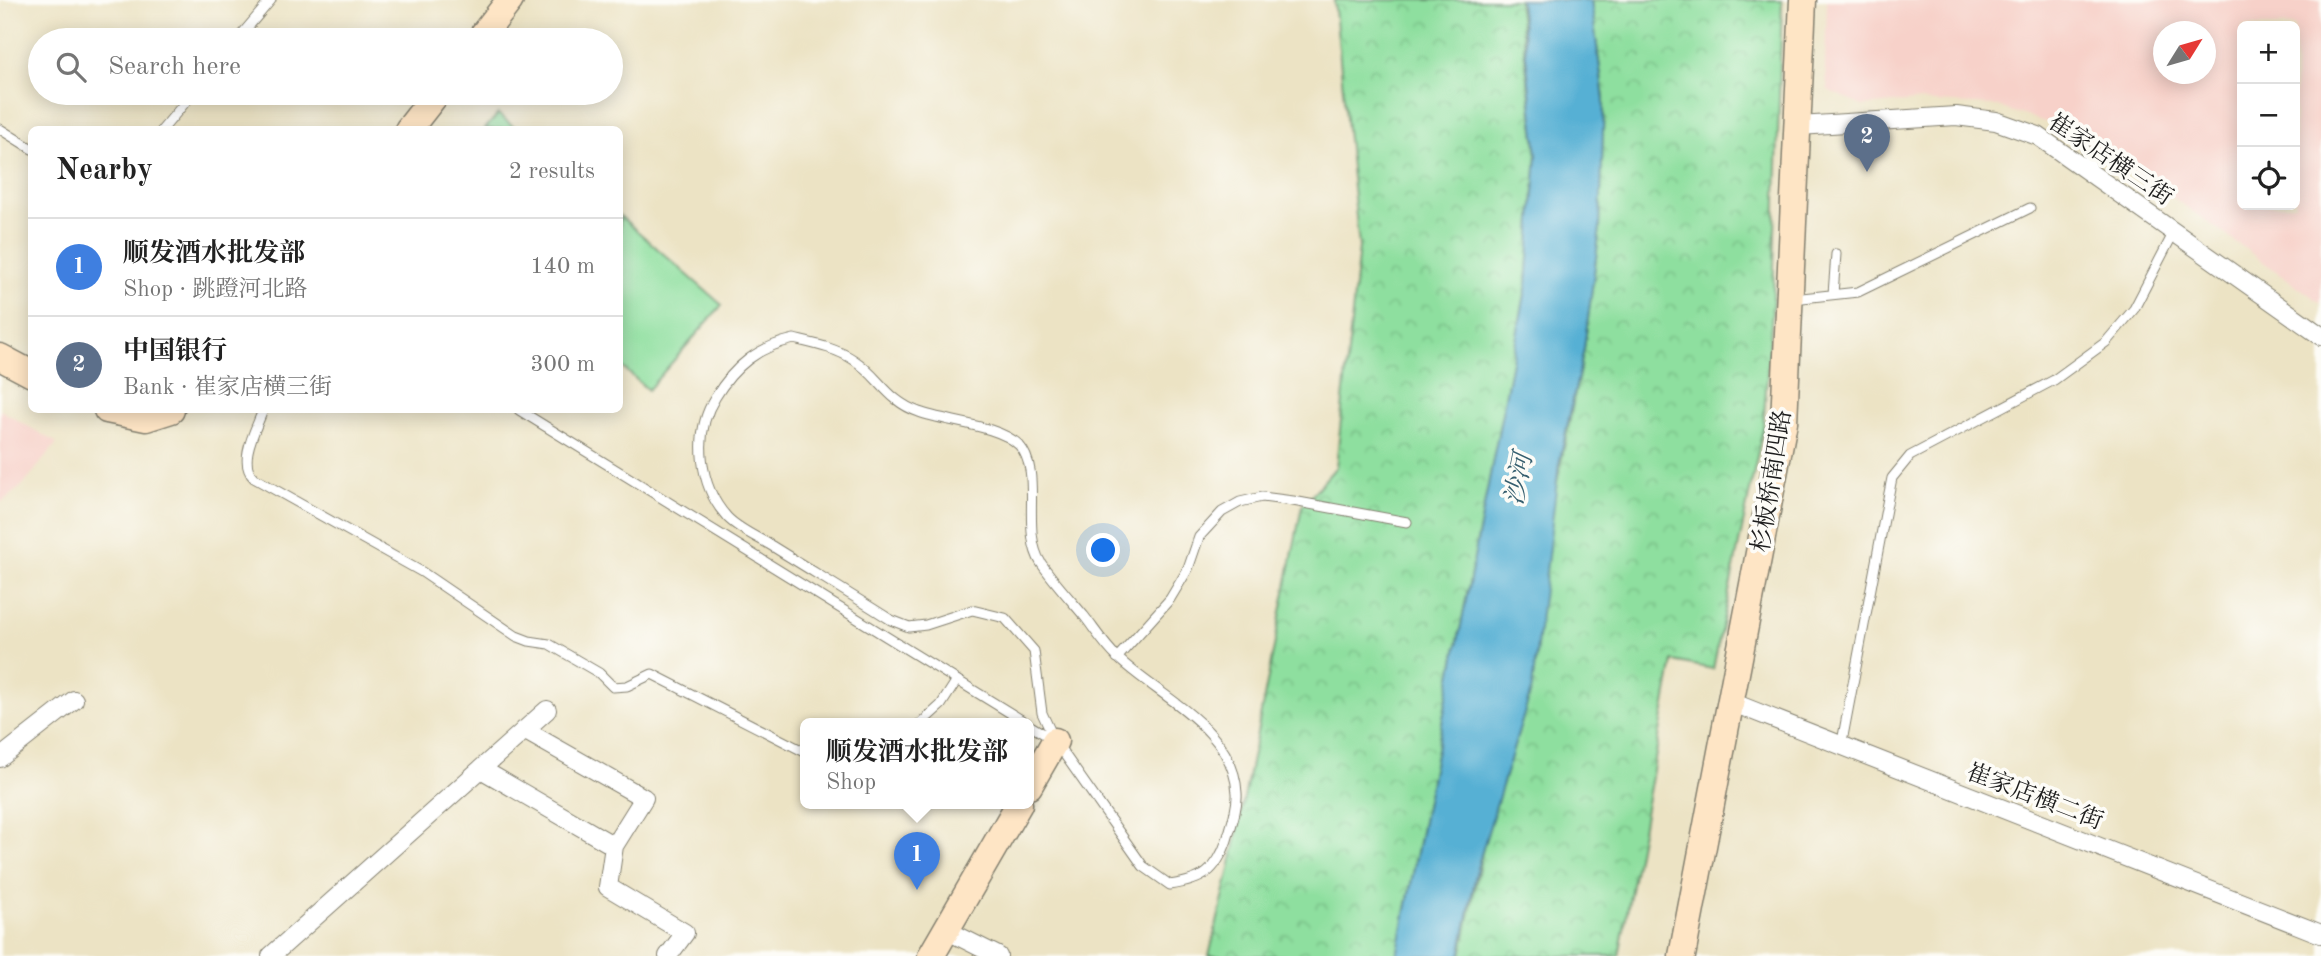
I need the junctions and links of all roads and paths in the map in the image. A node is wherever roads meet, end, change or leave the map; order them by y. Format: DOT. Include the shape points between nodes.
graph roads {
  1 [pos="271,0"];
  2 [pos="510,0"];
  3 [pos="1803,0"];
  4 [pos="247,28"];
  5 [pos="488,28"];
  6 [pos="183,105"];
  7 [pos="428,105"];
  8 [pos="165,126"];
  9 [pos="411,126"];
  10 [pos="1799,126"];
  11 [pos="0,129"];
  12 [pos="2080,134"];
  13 [pos="28,146"];
  14 [pos="2096,177"];
  15 [pos="2030,208"];
  16 [pos="2174,232"];
  17 [pos="1836,254"];
  18 [pos="1833,294"];
  19 [pos="1790,299"];
  20 [pos="2321,336"];
  21 [pos="0,357"];
  22 [pos="28,372"];
  23 [pos="122,413"];
  24 [pos="162,413"];
  25 [pos="262,413"];
  26 [pos="524,413"];
  27 [pos="1407,522"];
  28 [pos="1117,658"];
  29 [pos="957,680"];
  30 [pos="74,700"];
  31 [pos="1731,702"];
  32 [pos="547,710"];
  33 [pos="927,718"];
  34 [pos="1018,718"];
  35 [pos="1034,728"];
  36 [pos="524,730"];
  37 [pos="1055,741"];
  38 [pos="1841,747"];
  39 [pos="800,749"];
  40 [pos="0,758"];
  41 [pos="481,768"];
  42 [pos="1034,777"];
  43 [pos="1015,809"];
  44 [pos="614,846"];
  45 [pos="946,930"];
  46 [pos="2321,934"];
  47 [pos="271,956"];
  48 [pos="668,956"];
  49 [pos="931,956"];
  50 [pos="998,956"];
  51 [pos="1682,956"];
  1 -- 4 [label="lane"];
  2 -- 5 [label="street"];
  3 -- 10 [label="street, 杉板桥南四路"];
  6 -- 8 [label="lane"];
  7 -- 9 [label="street"];
  10 -- 14 [label="street, 崔家店横三街" via="1956,116 1996,121 2038,136"];
  10 -- 19 [label="street, 杉板桥南四路"];
  11 -- 13 [label="lane"];
  12 -- 14 [label="lane"];
  14 -- 16 [label="street, 崔家店横三街"];
  15 -- 18 [label="lane" via="1858,292"];
  16 -- 20 [label="street, 崔家店横三街"];
  16 -- 38 [label="lane" via="2134,309 2106,342 2054,380 1920,449 1897,470"];
  17 -- 18 [label="lane"];
  18 -- 19 [label="lane"];
  19 -- 31 [label="street, 杉板桥南四路" via="1784,422"];
  21 -- 22 [label="street"];
  23 -- 24 [label="street" via="146,418"];
  25 -- 39 [label="lane" via="246,462 247,472 254,478 422,572 516,636 549,644 599,673 613,687 628,686 652,674"];
  26 -- 29 [label="lane"];
  27 -- 28 [label="lane" via="1293,500 1262,497 1240,502 1222,512 1199,537 1188,569 1170,599"];
  28 -- 37 [label="lane" via="1200,722 1233,772 1237,794 1221,858 1199,881 1170,885 1143,866"];
  28 -- 37 [label="lane" via="1035,550 1029,462 1019,445 1001,434 919,412 894,400 856,360 826,346 794,339 769,344 726,379 707,412 702,441 706,484 728,519 909,627 972,610 1005,618 1034,650 1042,713"];
  29 -- 33 [label="lane"];
  29 -- 34 [label="lane"];
  30 -- 40 [label="street"];
  31 -- 38 [label="street, 崔家店横二街"];
  31 -- 51 [label="street, 杉板桥南四路"];
  32 -- 36 [label="street"];
  35 -- 37 [label="lane"];
  36 -- 41 [label="street"];
  36 -- 44 [label="street" via="644,798"];
  37 -- 42 [label="street"];
  38 -- 46 [label="street, 崔家店横二街"];
  41 -- 44 [label="street"];
  41 -- 47 [label="street"];
  43 -- 45 [label="street"];
  44 -- 48 [label="street" via="608,887 685,933"];
  45 -- 49 [label="street"];
  45 -- 50 [label="street"];
}
